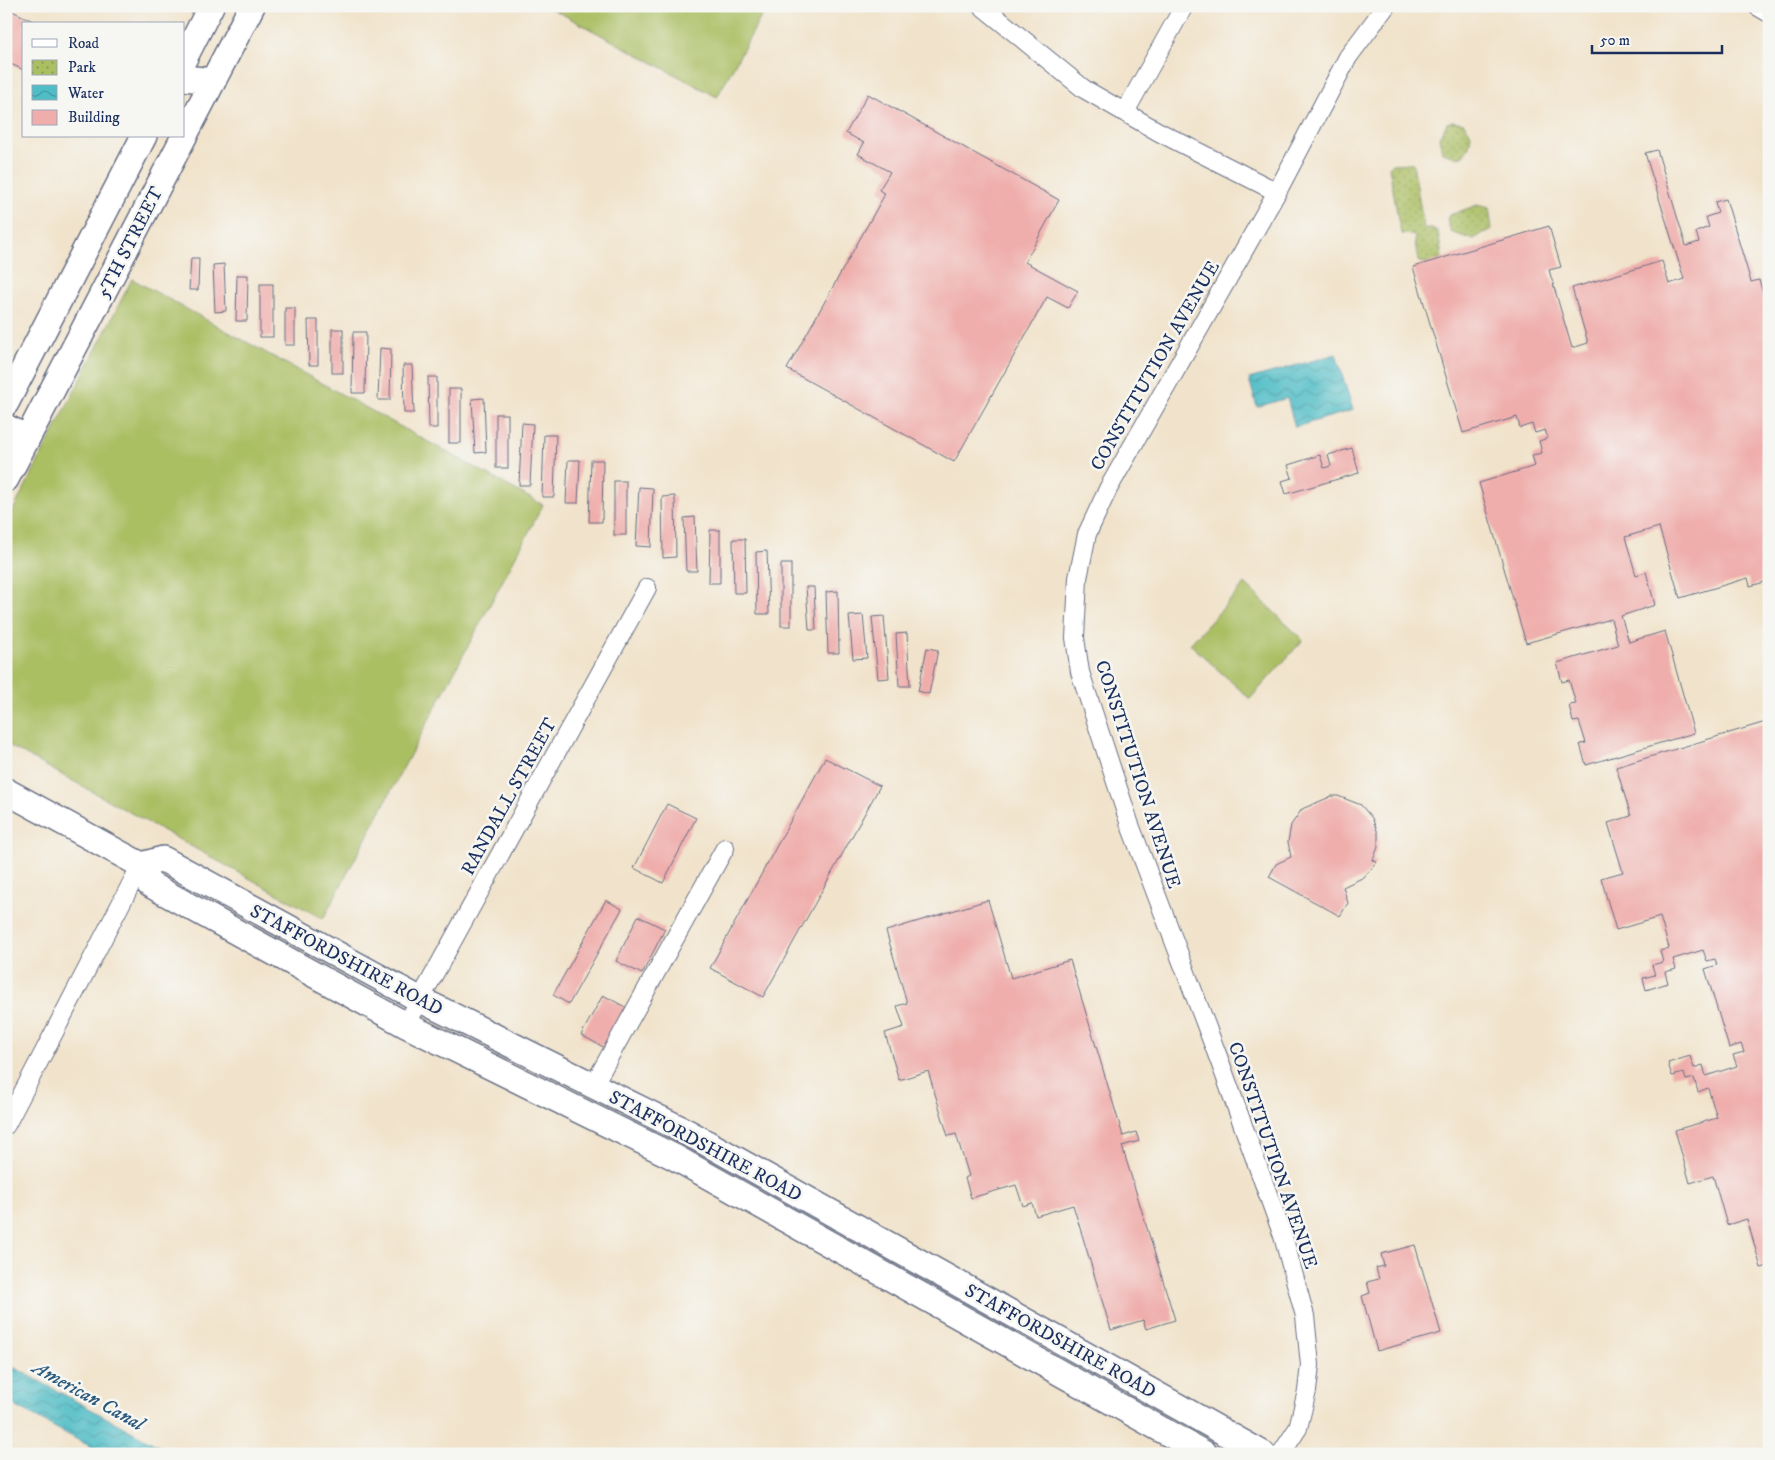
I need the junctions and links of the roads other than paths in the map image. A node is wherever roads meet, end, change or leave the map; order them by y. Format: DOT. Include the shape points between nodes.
graph roads {
  1 [pos="211,6"];
  2 [pos="252,6"];
  3 [pos="982,6"];
  4 [pos="1184,6"];
  5 [pos="1386,6"];
  6 [pos="1757,6"];
  7 [pos="1769,13"];
  8 [pos="185,57"];
  9 [pos="185,78"];
  10 [pos="213,81"];
  11 [pos="1125,112"];
  12 [pos="185,135"];
  13 [pos="143,138"];
  14 [pos="183,138"];
  15 [pos="1277,192"];
  16 [pos="83,254"];
  17 [pos="115,270"];
  18 [pos="6,403"];
  19 [pos="17,433"];
  20 [pos="6,479"];
  21 [pos="647,588"];
  22 [pos="6,791"];
  23 [pos="725,848"];
  24 [pos="141,865"];
  25 [pos="419,999"];
  26 [pos="406,1025"];
  27 [pos="593,1086"];
  28 [pos="6,1125"];
  29 [pos="1205,1454"];
  30 [pos="1263,1454"];
  31 [pos="1281,1454"];
  1 -- 8 [label="main road"];
  2 -- 10 [label="main road, 5TH STREET"];
  3 -- 11 [label="street" via="1084,89"];
  4 -- 11 [label="street"];
  5 -- 15 [label="street, CONSTITUTION AVENUE" via="1348,57"];
  6 -- 7 [label="street"];
  9 -- 10 [label="main road"];
  10 -- 12 [label="main road, 5TH STREET"];
  11 -- 15 [label="street"];
  13 -- 16 [label="main road, 5TH STREET"];
  14 -- 17 [label="main road, 5TH STREET"];
  15 -- 31 [label="street, CONSTITUTION AVENUE" via="1108,488 1090,527 1078,578 1076,638 1080,672 1130,825 1280,1227 1305,1316 1310,1364 1307,1391 1298,1428"];
  16 -- 17 [label="main road"];
  16 -- 18 [label="main road, 5TH STREET"];
  17 -- 19 [label="main road, 5TH STREET"];
  19 -- 20 [label="main road, 5TH STREET"];
  21 -- 25 [label="street, RANDALL STREET"];
  22 -- 24 [label="main road"];
  23 -- 27 [label="street"];
  24 -- 25 [label="main road, STAFFORDSHIRE ROAD" via="163,859"];
  24 -- 26 [label="main road, STAFFORDSHIRE ROAD" via="149,884"];
  24 -- 28 [label="street"];
  25 -- 26 [label="street, RANDALL STREET"];
  25 -- 27 [label="main road, STAFFORDSHIRE ROAD"];
  26 -- 29 [label="main road, STAFFORDSHIRE ROAD" via="674,1157"];
  27 -- 30 [label="main road, STAFFORDSHIRE ROAD" via="687,1132"];
}
